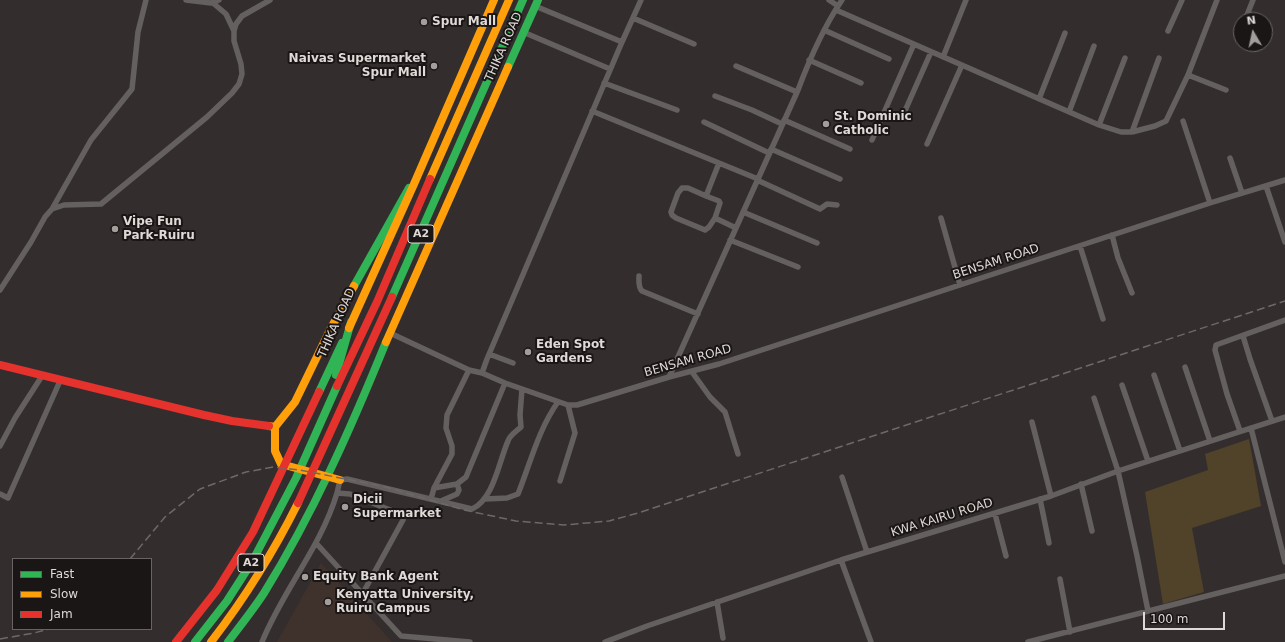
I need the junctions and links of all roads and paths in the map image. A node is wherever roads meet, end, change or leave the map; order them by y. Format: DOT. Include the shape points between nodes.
graph roads {
  1 [pos="146,0"];
  2 [pos="186,0"];
  3 [pos="270,0"];
  4 [pos="494,0"];
  5 [pos="509,0"];
  6 [pos="523,0"];
  7 [pos="641,0"];
  8 [pos="829,0"];
  9 [pos="842,0"];
  10 [pos="966,0"];
  11 [pos="1182,0"];
  12 [pos="1217,0"];
  13 [pos="1253,0"];
  14 [pos="216,1"];
  15 [pos="537,3"];
  16 [pos="837,8"];
  17 [pos="1248,12"];
  18 [pos="633,18"];
  19 [pos="824,30"];
  20 [pos="234,31"];
  21 [pos="523,32"];
  22 [pos="1168,32"];
  23 [pos="1065,33"];
  24 [pos="622,42"];
  25 [pos="694,44"];
  26 [pos="914,44"];
  27 [pos="1094,46"];
  28 [pos="931,52"];
  29 [pos="943,57"];
  30 [pos="1125,58"];
  31 [pos="1159,58"];
  32 [pos="889,59"];
  33 [pos="810,60"];
  34 [pos="736,66"];
  35 [pos="962,66"];
  36 [pos="610,69"];
  37 [pos="1188,75"];
  38 [pos="604,83"];
  39 [pos="861,83"];
  40 [pos="1226,90"];
  41 [pos="797,92"];
  42 [pos="715,96"];
  43 [pos="1039,99"];
  44 [pos="677,110"];
  45 [pos="592,111"];
  46 [pos="1069,112"];
  47 [pos="904,113"];
  48 [pos="1183,121"];
  49 [pos="704,122"];
  50 [pos="783,122"];
  51 [pos="1099,125"];
  52 [pos="1132,132"];
  53 [pos="872,140"];
  54 [pos="927,144"];
  55 [pos="850,149"];
  56 [pos="770,151"];
  57 [pos="1230,158"];
  58 [pos="719,163"];
  59 [pos="840,179"];
  60 [pos="758,180"];
  61 [pos="1285,180"];
  62 [pos="414,184"];
  63 [pos="1266,186"];
  64 [pos="1242,193"];
  65 [pos="706,196"];
  66 [pos="1210,203"];
  67 [pos="837,205"];
  68 [pos="52,209"];
  69 [pos="743,212"];
  70 [pos="715,218"];
  71 [pos="941,218"];
  72 [pos="736,228"];
  73 [pos="1112,235"];
  74 [pos="730,240"];
  75 [pos="1285,242"];
  76 [pos="817,243"];
  77 [pos="1080,246"];
  78 [pos="798,268"];
  79 [pos="639,276"];
  80 [pos="960,285"];
  81 [pos="0,290"];
  82 [pos="1132,293"];
  83 [pos="698,314"];
  84 [pos="1103,319"];
  85 [pos="1285,320"];
  86 [pos="351,322"];
  87 [pos="390,333"];
  88 [pos="1244,336"];
  89 [pos="488,354"];
  90 [pos="513,363"];
  91 [pos="0,365"];
  92 [pos="1185,367"];
  93 [pos="469,370"];
  94 [pos="692,372"];
  95 [pos="482,373"];
  96 [pos="1154,375"];
  97 [pos="42,376"];
  98 [pos="669,377"];
  99 [pos="60,381"];
  100 [pos="505,383"];
  101 [pos="1122,385"];
  102 [pos="522,389"];
  103 [pos="1094,398"];
  104 [pos="558,402"];
  105 [pos="568,405"];
  106 [pos="327,408"];
  107 [pos="1285,417"];
  108 [pos="1272,421"];
  109 [pos="1032,422"];
  110 [pos="275,427"];
  111 [pos="1251,428"];
  112 [pos="1240,431"];
  113 [pos="1210,441"];
  114 [pos="0,446"];
  115 [pos="1180,451"];
  116 [pos="738,454"];
  117 [pos="1148,461"];
  118 [pos="1118,471"];
  119 [pos="842,477"];
  120 [pos="340,480"];
  121 [pos="560,481"];
  122 [pos="457,484"];
  123 [pos="1082,484"];
  124 [pos="434,488"];
  125 [pos="337,493"];
  126 [pos="0,494"];
  127 [pos="1051,496"];
  128 [pos="485,498"];
  129 [pos="430,499"];
  130 [pos="1040,499"];
  131 [pos="441,501"];
  132 [pos="995,514"];
  133 [pos="1092,531"];
  134 [pos="316,543"];
  135 [pos="1049,543"];
  136 [pos="867,552"];
  137 [pos="1006,556"];
  138 [pos="841,560"];
  139 [pos="1285,562"];
  140 [pos="1285,576"];
  141 [pos="1060,579"];
  142 [pos="363,593"];
  143 [pos="717,602"];
  144 [pos="1148,611"];
  145 [pos="1070,632"];
  146 [pos="723,638"];
  147 [pos="400,639"];
  148 [pos="1050,640"];
  149 [pos="176,642"];
  150 [pos="195,642"];
  151 [pos="211,642"];
  152 [pos="228,642"];
  153 [pos="262,642"];
  154 [pos="470,642"];
  155 [pos="605,642"];
  156 [pos="871,642"];
  157 [pos="1028,642"];
  1 -- 68 [label="street" via="138,32 132,89 91,140"];
  2 -- 14 [label="street"];
  3 -- 20 [label="street" via="242,16"];
  4 -- 62 [label="main road, THIKA ROAD"];
  5 -- 106 [label="main road, THIKA ROAD / A2" via="377,302"];
  6 -- 151 [label="main road, THIKA ROAD / A2" via="410,258 308,481 246,595"];
  7 -- 18 [label="street"];
  8 -- 16 [label="street"];
  9 -- 16 [label="street"];
  10 -- 29 [label="street"];
  11 -- 22 [label="street"];
  12 -- 37 [label="street"];
  13 -- 17 [label="street"];
  14 -- 20 [label="street"];
  15 -- 21 [label="main road, THIKA ROAD"];
  15 -- 24 [label="street"];
  16 -- 19 [label="street"];
  16 -- 26 [label="street"];
  18 -- 24 [label="street"];
  18 -- 25 [label="street"];
  19 -- 32 [label="street"];
  19 -- 33 [label="street"];
  20 -- 68 [label="street" via="242,74 239,84 232,93 207,117 101,204 64,205"];
  21 -- 36 [label="street"];
  21 -- 87 [label="main road, THIKA ROAD"];
  23 -- 43 [label="street"];
  24 -- 36 [label="street"];
  26 -- 28 [label="street"];
  26 -- 53 [label="street"];
  27 -- 46 [label="street"];
  28 -- 29 [label="street"];
  28 -- 47 [label="street"];
  29 -- 35 [label="street"];
  30 -- 51 [label="street"];
  31 -- 52 [label="street"];
  33 -- 39 [label="street"];
  33 -- 41 [label="street"];
  34 -- 41 [label="street"];
  35 -- 43 [label="street"];
  35 -- 54 [label="street"];
  36 -- 38 [label="street"];
  37 -- 40 [label="street"];
  37 -- 52 [label="street" via="1166,121"];
  38 -- 44 [label="street"];
  38 -- 45 [label="street"];
  41 -- 50 [label="street"];
  42 -- 50 [label="street"];
  43 -- 46 [label="street"];
  45 -- 58 [label="street"];
  45 -- 89 [label="street"];
  46 -- 51 [label="street"];
  48 -- 66 [label="street"];
  49 -- 56 [label="street"];
  50 -- 55 [label="street"];
  50 -- 56 [label="street"];
  51 -- 52 [label="street" via="1120,132"];
  56 -- 59 [label="street"];
  56 -- 60 [label="street"];
  57 -- 64 [label="street"];
  58 -- 60 [label="street"];
  58 -- 65 [label="street"];
  60 -- 67 [label="street" via="820,209 827,204"];
  60 -- 69 [label="street"];
  61 -- 63 [label="street, BENSAM ROAD"];
  62 -- 86 [label="main road, THIKA ROAD"];
  62 -- 110 [label="main road" via="405,194 384,231 330,330 295,402"];
  63 -- 64 [label="street, BENSAM ROAD"];
  63 -- 75 [label="street"];
  64 -- 66 [label="street, BENSAM ROAD"];
  65 -- 70 [label="street" via="720,203"];
  65 -- 70 [label="street" via="682,188 672,215 705,230"];
  66 -- 73 [label="street, BENSAM ROAD"];
  68 -- 81 [label="street" via="45,216"];
  69 -- 72 [label="street"];
  69 -- 76 [label="street"];
  70 -- 72 [label="street"];
  71 -- 80 [label="street"];
  72 -- 74 [label="street"];
  73 -- 77 [label="street, BENSAM ROAD"];
  73 -- 82 [label="street"];
  74 -- 78 [label="street"];
  74 -- 83 [label="street"];
  77 -- 80 [label="street, BENSAM ROAD"];
  77 -- 84 [label="street"];
  79 -- 83 [label="street" via="642,291"];
  80 -- 94 [label="street, BENSAM ROAD"];
  83 -- 98 [label="street"];
  85 -- 88 [label="street"];
  86 -- 106 [label="main road"];
  86 -- 149 [label="main road, THIKA ROAD" via="259,520 217,590"];
  87 -- 93 [label="street, BENSAM ROAD"];
  87 -- 152 [label="main road, THIKA ROAD" via="324,483 263,594"];
  88 -- 108 [label="street"];
  88 -- 112 [label="street" via="1215,347"];
  89 -- 90 [label="street"];
  89 -- 95 [label="street"];
  91 -- 97 [label="main road"];
  92 -- 113 [label="street"];
  93 -- 95 [label="street, BENSAM ROAD"];
  93 -- 124 [label="street" via="447,415 446,428 452,454"];
  94 -- 98 [label="street, BENSAM ROAD"];
  94 -- 116 [label="street" via="710,397 723,408"];
  95 -- 100 [label="street, BENSAM ROAD"];
  96 -- 115 [label="street"];
  97 -- 99 [label="main road"];
  97 -- 114 [label="street"];
  98 -- 105 [label="street, BENSAM ROAD" via="577,405"];
  99 -- 110 [label="main road" via="255,426"];
  99 -- 126 [label="street" via="8,498"];
  100 -- 102 [label="street, BENSAM ROAD"];
  100 -- 122 [label="street" via="466,477"];
  101 -- 117 [label="street"];
  102 -- 104 [label="street, BENSAM ROAD"];
  102 -- 128 [label="street" via="521,427 508,439"];
  103 -- 118 [label="street"];
  104 -- 105 [label="street, BENSAM ROAD"];
  104 -- 128 [label="street" via="541,431 518,494 507,498"];
  105 -- 121 [label="street" via="575,433"];
  106 -- 150 [label="main road, THIKA ROAD / A2" via="296,478 252,562 227,601"];
  107 -- 108 [label="street, KWA KAIRU ROAD"];
  108 -- 111 [label="street, KWA KAIRU ROAD"];
  109 -- 127 [label="street"];
  110 -- 120 [label="main road" via="275,452 281,464"];
  111 -- 112 [label="street, KWA KAIRU ROAD"];
  111 -- 139 [label="street"];
  112 -- 113 [label="street, KWA KAIRU ROAD"];
  113 -- 115 [label="street, KWA KAIRU ROAD"];
  115 -- 117 [label="street, KWA KAIRU ROAD"];
  117 -- 118 [label="street, KWA KAIRU ROAD"];
  118 -- 123 [label="street, KWA KAIRU ROAD"];
  118 -- 144 [label="street"];
  119 -- 136 [label="street"];
  120 -- 125 [label="street"];
  120 -- 129 [label="street" via="347,479"];
  122 -- 124 [label="street"];
  122 -- 131 [label="street" via="457,494"];
  123 -- 127 [label="street, KWA KAIRU ROAD"];
  123 -- 133 [label="street"];
  124 -- 129 [label="street"];
  125 -- 134 [label="street"];
  125 -- 142 [label="street" via="350,494 403,516"];
  127 -- 130 [label="street, KWA KAIRU ROAD"];
  128 -- 131 [label="street" via="472,509"];
  129 -- 131 [label="street"];
  130 -- 132 [label="street, KWA KAIRU ROAD"];
  130 -- 135 [label="street"];
  132 -- 136 [label="street, KWA KAIRU ROAD"];
  132 -- 137 [label="street"];
  134 -- 142 [label="street"];
  134 -- 153 [label="street" via="280,604"];
  136 -- 138 [label="street, KWA KAIRU ROAD"];
  138 -- 143 [label="street, KWA KAIRU ROAD"];
  138 -- 156 [label="street"];
  140 -- 144 [label="street"];
  141 -- 145 [label="street"];
  142 -- 147 [label="street"];
  143 -- 146 [label="street"];
  143 -- 155 [label="street, KWA KAIRU ROAD"];
  144 -- 145 [label="street"];
  145 -- 148 [label="street"];
  147 -- 154 [label="street"];
  148 -- 157 [label="street"];
}
